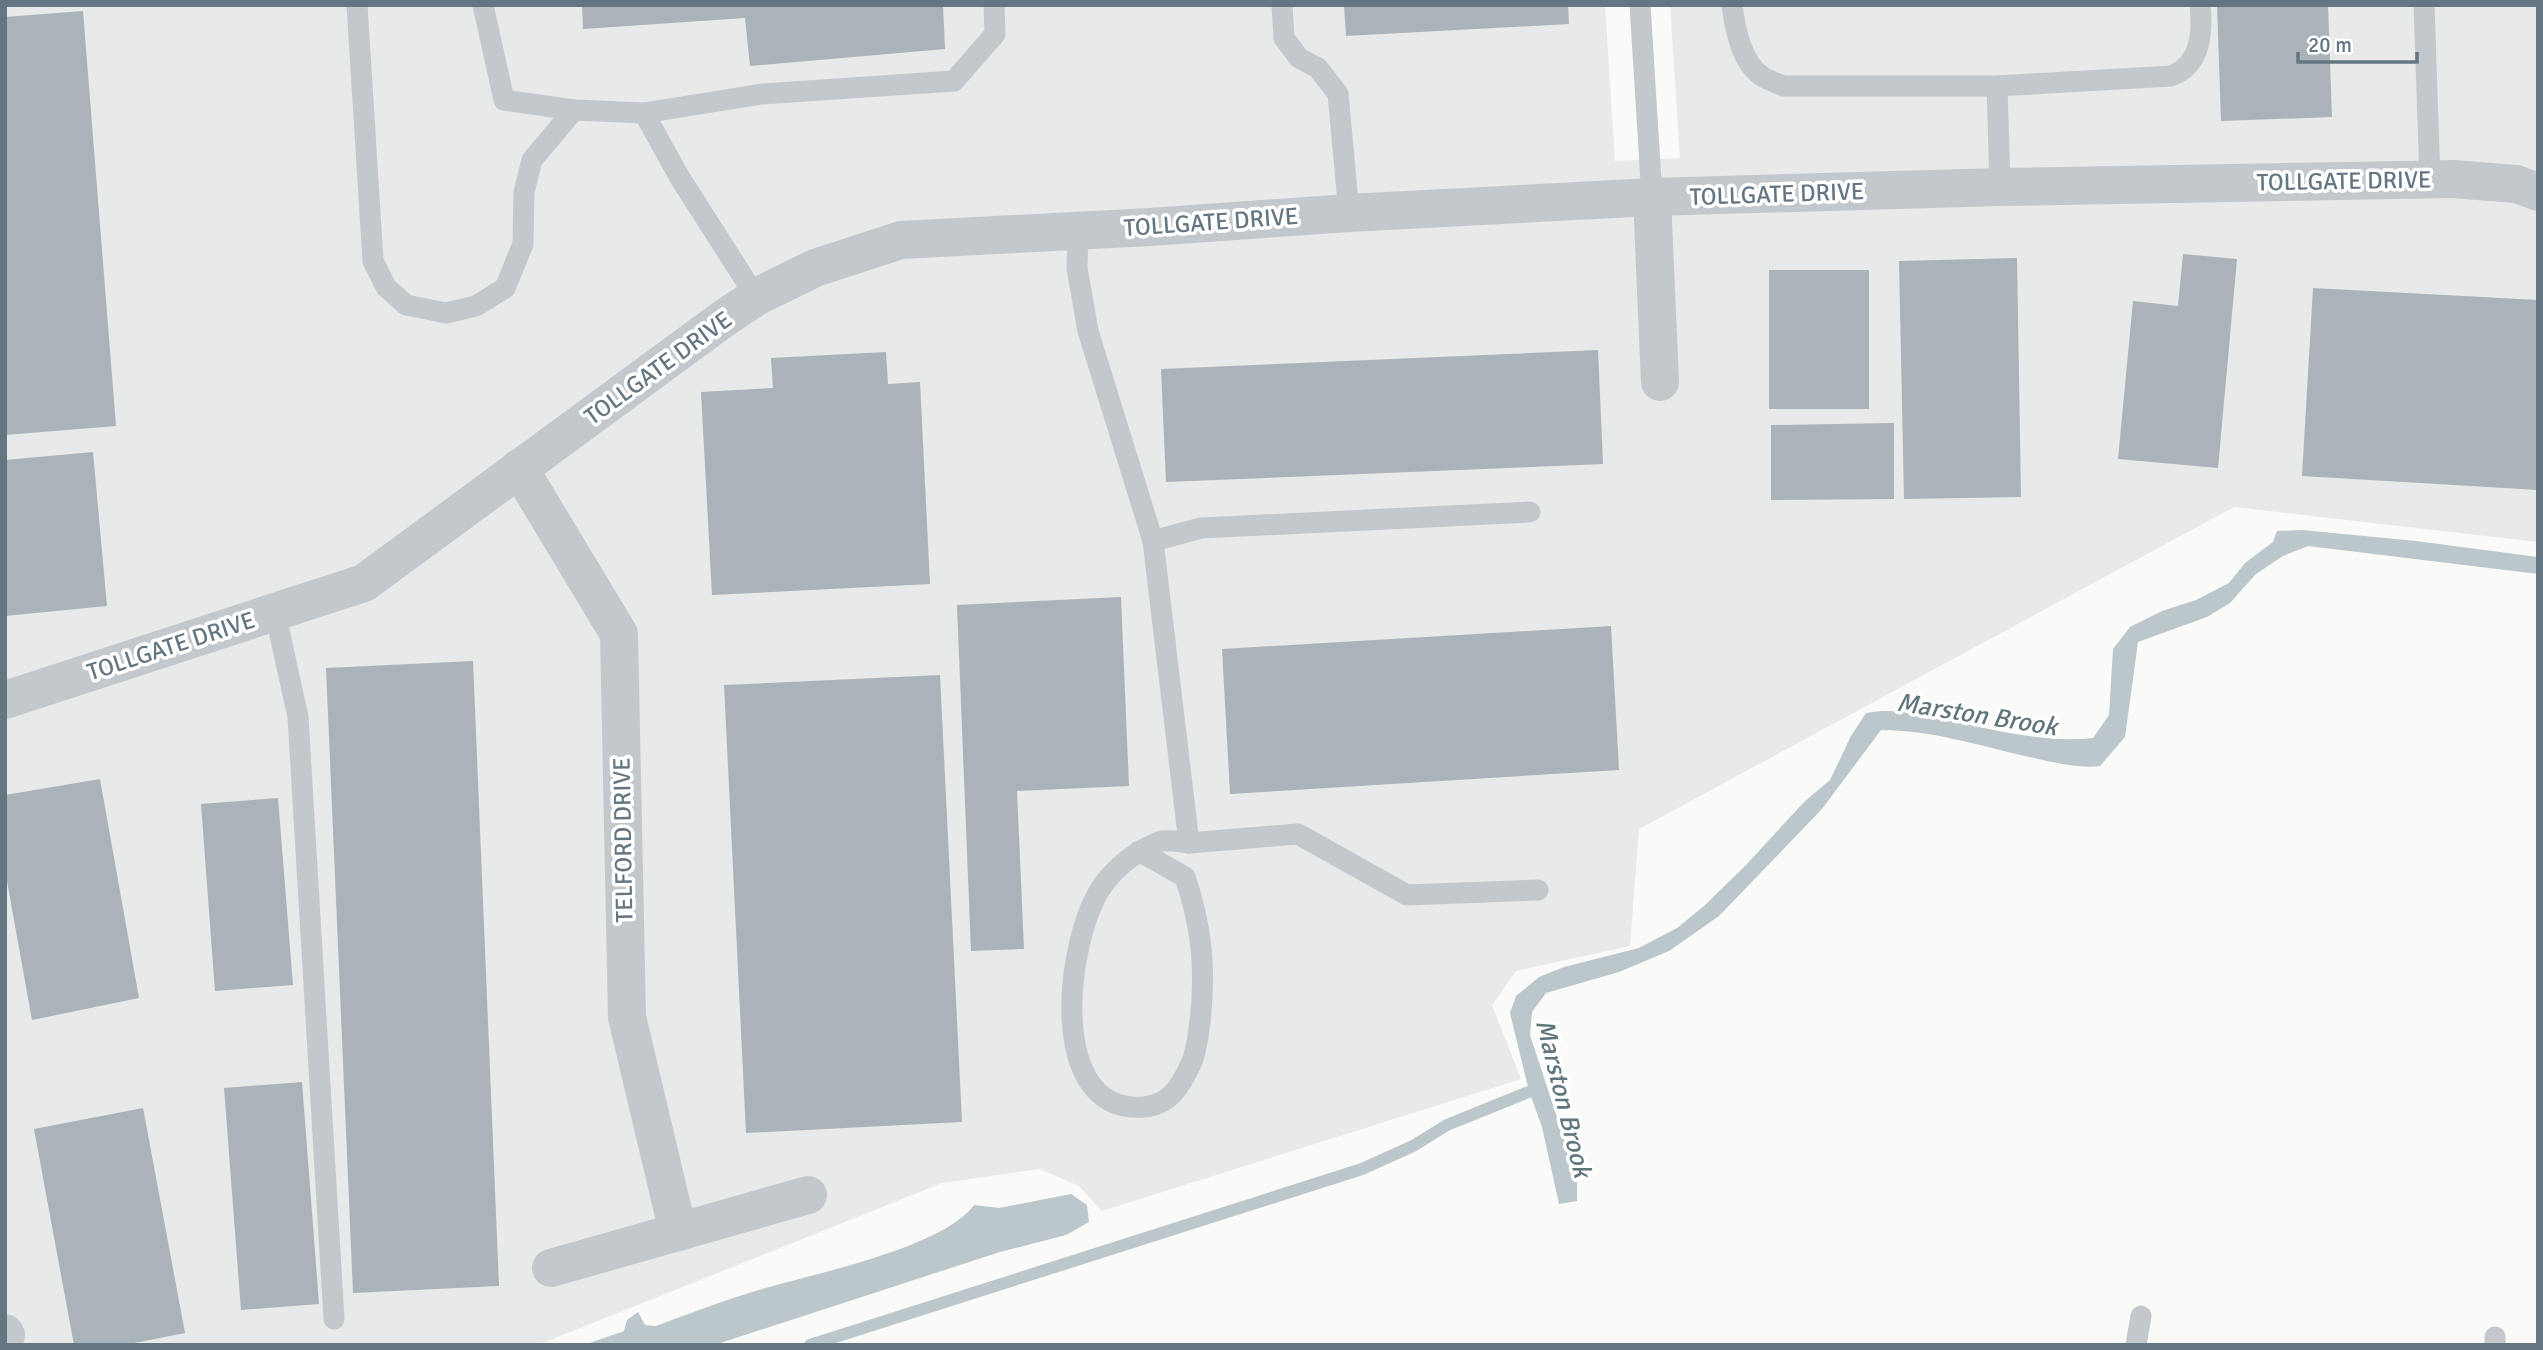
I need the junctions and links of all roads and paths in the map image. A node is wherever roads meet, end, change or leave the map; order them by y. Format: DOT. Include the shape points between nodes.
graph roads {
  1 [pos="356,5"];
  2 [pos="483,5"];
  3 [pos="994,5"];
  4 [pos="1282,5"];
  5 [pos="1640,5"];
  6 [pos="1732,5"];
  7 [pos="2200,5"];
  8 [pos="2424,5"];
  9 [pos="1997,86"];
  10 [pos="574,110"];
  11 [pos="644,113"];
  12 [pos="2430,180"];
  13 [pos="2000,187"];
  14 [pos="2538,192"];
  15 [pos="1652,197"];
  16 [pos="1349,213"];
  17 [pos="1078,230"];
  18 [pos="756,298"];
  19 [pos="1660,382"];
  20 [pos="520,468"];
  21 [pos="1530,512"];
  22 [pos="1153,541"];
  23 [pos="275,612"];
  24 [pos="5,700"];
  25 [pos="1189,843"];
  26 [pos="1139,851"];
  27 [pos="1538,890"];
  28 [pos="808,1195"];
  29 [pos="678,1232"];
  30 [pos="551,1268"];
  31 [pos="2141,1317"];
  32 [pos="334,1319"];
  33 [pos="2136,1345"];
  1 -- 10 [label="lane" via="373,261 386,287 406,305 446,313 476,306 505,288 523,244 524,192 533,160"];
  2 -- 10 [label="lane" via="504,100"];
  3 -- 11 [label="lane" via="996,34 954,81 762,94"];
  4 -- 16 [label="lane" via="1284,38 1299,58 1318,68 1338,94"];
  5 -- 15 [label="lane"];
  6 -- 9 [label="lane" via="1746,56 1760,75 1784,86"];
  7 -- 9 [label="lane" via="2202,31 2193,60 2183,72"];
  8 -- 12 [label="lane"];
  9 -- 13 [label="lane"];
  10 -- 11 [label="lane"];
  11 -- 18 [label="lane"];
  12 -- 13 [label="street, TOLLGATE DRIVE"];
  12 -- 14 [label="street, TOLLGATE DRIVE" via="2516,184"];
  13 -- 15 [label="street, TOLLGATE DRIVE"];
  15 -- 16 [label="street, TOLLGATE DRIVE"];
  15 -- 19 [label="street"];
  16 -- 17 [label="street, TOLLGATE DRIVE"];
  17 -- 18 [label="street, TOLLGATE DRIVE" via="901,240 815,268"];
  17 -- 22 [label="lane" via="1077,268 1088,331"];
  18 -- 20 [label="street, TOLLGATE DRIVE"];
  20 -- 23 [label="street, TOLLGATE DRIVE" via="364,583"];
  20 -- 29 [label="street, TELFORD DRIVE" via="618,634 627,1017"];
  21 -- 22 [label="lane" via="1201,528"];
  22 -- 25 [label="lane"];
  23 -- 24 [label="street, TOLLGATE DRIVE"];
  23 -- 32 [label="lane" via="298,717"];
  25 -- 26 [label="lane" via="1161,841"];
  25 -- 27 [label="lane" via="1298,834 1407,895"];
  26 -- 26 [label="lane" via="1103,885 1087,917 1077,950 1073,992 1073,1037 1093,1090 1118,1106 1137,1108 1156,1106 1181,1087 1196,1052 1203,993 1203,948 1185,877"];
  28 -- 29 [label="street"];
  29 -- 30 [label="street"];
  31 -- 33 [label="lane"];
}
